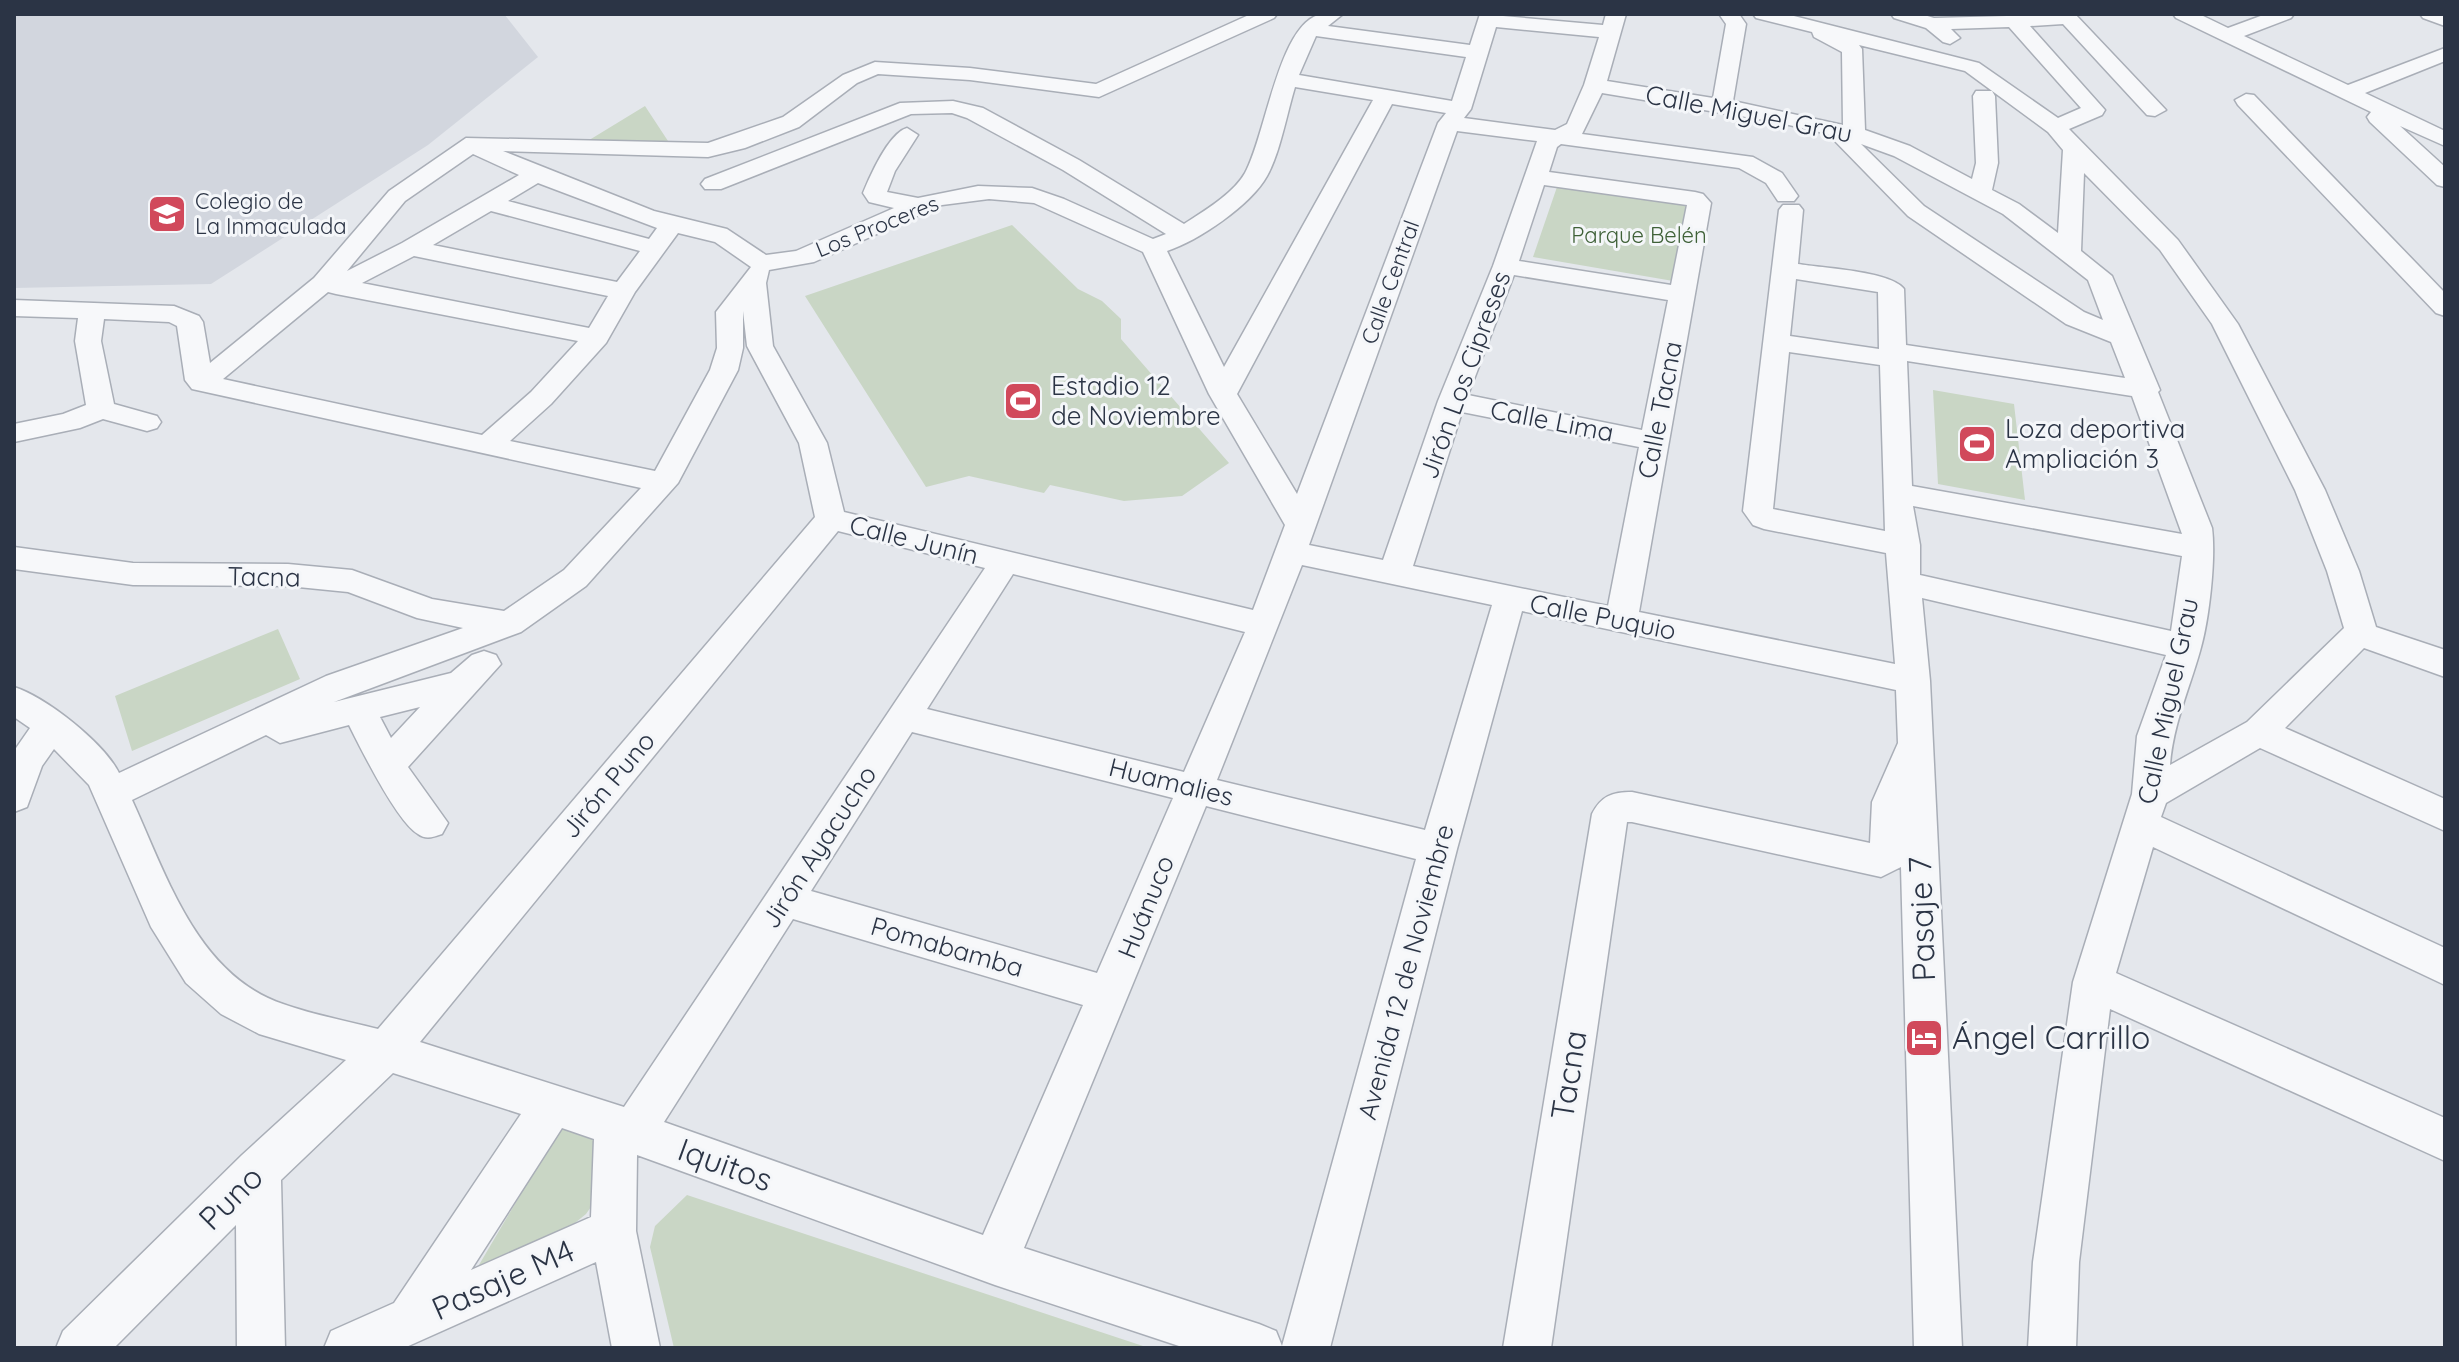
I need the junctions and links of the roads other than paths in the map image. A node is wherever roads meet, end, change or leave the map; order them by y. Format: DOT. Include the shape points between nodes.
graph roads {
  1 [pos="1267,14"];
  2 [pos="1333,14"];
  3 [pos="1729,14"];
  4 [pos="1763,14"];
  5 [pos="1901,14"];
  6 [pos="2183,14"];
  7 [pos="2284,14"];
  8 [pos="2430,14"];
  9 [pos="2011,16"];
  10 [pos="2066,16"];
  11 [pos="1488,17"];
  12 [pos="1956,18"];
  13 [pos="2445,20"];
  14 [pos="1614,23"];
  15 [pos="1845,24"];
  16 [pos="1933,24"];
  17 [pos="1809,25"];
  18 [pos="1309,29"];
  19 [pos="2227,35"];
  20 [pos="1477,52"];
  21 [pos="2445,54"];
  22 [pos="1972,67"];
  23 [pos="1287,79"];
  24 [pos="1595,85"];
  25 [pos="2352,94"];
  26 [pos="1984,96"];
  27 [pos="1385,97"];
  28 [pos="2246,100"];
  29 [pos="1722,105"];
  30 [pos="2155,110"];
  31 [pos="1454,116"];
  32 [pos="1830,126"];
  33 [pos="2056,127"];
  34 [pos="1854,134"];
  35 [pos="907,135"];
  36 [pos="1555,137"];
  37 [pos="2445,139"];
  38 [pos="470,145"];
  39 [pos="2074,150"];
  40 [pos="535,175"];
  41 [pos="1537,177"];
  42 [pos="1956,179"];
  43 [pos="2445,180"];
  44 [pos="713,184"];
  45 [pos="1980,192"];
  46 [pos="1899,195"];
  47 [pos="490,203"];
  48 [pos="917,205"];
  49 [pos="672,224"];
  50 [pos="1184,234"];
  51 [pos="1153,247"];
  52 [pos="411,248"];
  53 [pos="656,248"];
  54 [pos="2069,252"];
  55 [pos="1505,266"];
  56 [pos="1784,270"];
  57 [pos="758,273"];
  58 [pos="329,284"];
  59 [pos="623,291"];
  60 [pos="1682,295"];
  61 [pos="14,308"];
  62 [pos="2445,308"];
  63 [pos="93,309"];
  64 [pos="597,337"];
  65 [pos="2124,338"];
  66 [pos="1775,342"];
  67 [pos="1892,355"];
  68 [pos="202,383"];
  69 [pos="2146,390"];
  70 [pos="1223,394"];
  71 [pos="1452,401"];
  72 [pos="101,409"];
  73 [pos="147,422"];
  74 [pos="14,433"];
  75 [pos="1653,441"];
  76 [pos="489,444"];
  77 [pos="663,483"];
  78 [pos="1897,493"];
  79 [pos="831,519"];
  80 [pos="1296,538"];
  81 [pos="1904,545"];
  82 [pos="2199,548"];
  83 [pos="14,558"];
  84 [pos="1004,563"];
  85 [pos="1394,574"];
  86 [pos="1907,583"];
  87 [pos="1510,598"];
  88 [pos="1621,620"];
  89 [pos="509,624"];
  90 [pos="1264,625"];
  91 [pos="2358,634"];
  92 [pos="2185,647"];
  93 [pos="2437,658"];
  94 [pos="1913,681"];
  95 [pos="14,700"];
  96 [pos="359,709"];
  97 [pos="904,717"];
  98 [pos="52,724"];
  99 [pos="2259,732"];
  100 [pos="1915,743"];
  101 [pos="191,754"];
  102 [pos="387,766"];
  103 [pos="1195,788"];
  104 [pos="111,793"];
  105 [pos="14,797"];
  106 [pos="2145,809"];
  107 [pos="2445,816"];
  108 [pos="429,823"];
  109 [pos="1438,849"];
  110 [pos="784,900"];
  111 [pos="2445,967"];
  112 [pos="2093,982"];
  113 [pos="1110,995"];
  114 [pos="386,1051"];
  115 [pos="553,1104"];
  116 [pos="624,1128"];
  117 [pos="2445,1140"];
  118 [pos="258,1171"];
  119 [pos="613,1231"];
  120 [pos="995,1262"];
  121 [pos="411,1320"];
  122 [pos="80,1348"];
  123 [pos="261,1348"];
  124 [pos="348,1348"];
  125 [pos="636,1348"];
  126 [pos="1259,1348"];
  127 [pos="1306,1348"];
  128 [pos="1527,1348"];
  129 [pos="1938,1348"];
  130 [pos="2052,1348"];
  1 -- 38 [label="street" via="1099,91 875,68 850,79 791,122 708,150"];
  2 -- 18 [label="street"];
  3 -- 29 [label="street" via="1736,24"];
  4 -- 17 [label="street"];
  5 -- 16 [label="street"];
  6 -- 19 [label="street"];
  7 -- 19 [label="street"];
  8 -- 13 [label="street"];
  9 -- 10 [label="street"];
  9 -- 12 [label="street"];
  9 -- 33 [label="street" via="2094,110"];
  10 -- 30 [label="street"];
  11 -- 14 [label="street"];
  11 -- 20 [label="street, Calle Central"];
  12 -- 16 [label="street"];
  14 -- 24 [label="street"];
  15 -- 17 [label="street"];
  15 -- 22 [label="street"];
  16 -- 22 [label="street"];
  17 -- 34 [label="street" via="1852,49"];
  18 -- 20 [label="street"];
  18 -- 23 [label="street"];
  19 -- 25 [label="street"];
  20 -- 31 [label="street, Calle Central"];
  21 -- 25 [label="street"];
  22 -- 33 [label="street"];
  23 -- 27 [label="street"];
  23 -- 50 [label="street" via="1256,175"];
  24 -- 29 [label="street, Calle Miguel Grau"];
  24 -- 36 [label="street" via="1576,128"];
  25 -- 37 [label="street"];
  25 -- 43 [label="street"];
  26 -- 45 [label="street" via="1987,163"];
  27 -- 31 [label="street"];
  27 -- 70 [label="street"];
  28 -- 62 [label="street"];
  29 -- 32 [label="street, Calle Miguel Grau"];
  31 -- 36 [label="street"];
  31 -- 80 [label="street, Calle Central"];
  32 -- 34 [label="street, Calle Miguel Grau"];
  32 -- 46 [label="street"];
  33 -- 39 [label="street"];
  34 -- 42 [label="street, Calle Miguel Grau"];
  35 -- 48 [label="street" via="875,193"];
  36 -- 41 [label="street, Jirón Los Cipreses" via="1547,143"];
  36 -- 56 [label="street" via="1745,162 1774,178 1789,203"];
  38 -- 40 [label="street"];
  38 -- 58 [label="street" via="397,196"];
  39 -- 54 [label="street"];
  39 -- 91 [label="street" via="2170,245 2228,329 2327,524 2346,572"];
  40 -- 47 [label="street"];
  40 -- 49 [label="street"];
  41 -- 55 [label="street, Jirón Los Cipreses"];
  41 -- 60 [label="street, Calle Tacna" via="1698,200"];
  42 -- 45 [label="street, Calle Miguel Grau"];
  42 -- 46 [label="street"];
  44 -- 50 [label="street" via="908,108 953,107 975,113 1071,165"];
  45 -- 54 [label="street, Calle Miguel Grau"];
  46 -- 65 [label="street" via="2075,318"];
  47 -- 52 [label="street"];
  47 -- 53 [label="street"];
  48 -- 51 [label="street, Los Proceres" via="954,195 1040,197"];
  48 -- 57 [label="street, Los Proceres"];
  49 -- 53 [label="street"];
  49 -- 57 [label="street" via="720,234"];
  50 -- 51 [label="street"];
  51 -- 70 [label="street"];
  52 -- 58 [label="street"];
  52 -- 59 [label="street"];
  53 -- 59 [label="street"];
  54 -- 65 [label="street, Calle Miguel Grau" via="2099,276"];
  55 -- 60 [label="street"];
  55 -- 71 [label="street, Jirón Los Cipreses"];
  56 -- 66 [label="street"];
  56 -- 67 [label="street, Pasaje 7" via="1888,286"];
  57 -- 77 [label="street" via="729,312 730,348 724,370"];
  57 -- 79 [label="street, Calle Junín" via="760,346 813,443"];
  58 -- 64 [label="street"];
  58 -- 68 [label="street"];
  59 -- 64 [label="street"];
  60 -- 75 [label="street, Calle Tacna"];
  61 -- 63 [label="street"];
  63 -- 68 [label="street" via="174,314 190,322"];
  63 -- 72 [label="street" via="88,341"];
  64 -- 76 [label="street"];
  65 -- 69 [label="street, Calle Miguel Grau"];
  66 -- 67 [label="street"];
  66 -- 81 [label="street" via="1758,511 1775,522"];
  67 -- 69 [label="street"];
  67 -- 78 [label="street, Pasaje 7"];
  68 -- 76 [label="street"];
  69 -- 82 [label="street, Calle Miguel Grau" via="2197,528"];
  70 -- 80 [label="street"];
  71 -- 75 [label="street, Calle Lima"];
  71 -- 85 [label="street, Jirón Los Cipreses"];
  72 -- 73 [label="street"];
  72 -- 74 [label="street" via="70,422"];
  75 -- 88 [label="street, Calle Tacna"];
  76 -- 77 [label="street"];
  77 -- 89 [label="street" via="575,578"];
  78 -- 81 [label="street, Pasaje 7"];
  78 -- 82 [label="street"];
  79 -- 84 [label="street, Calle Junín"];
  79 -- 114 [label="street, Jirón Puno"];
  80 -- 85 [label="street, Calle Puquio"];
  80 -- 90 [label="street, Huánuco"];
  81 -- 86 [label="street, Pasaje 7"];
  82 -- 92 [label="street, Calle Miguel Grau"];
  83 -- 89 [label="street, Tacna" via="133,574 352,581 428,610"];
  84 -- 90 [label="street, Calle Junín"];
  84 -- 97 [label="street, Jirón Ayacucho"];
  85 -- 87 [label="street, Calle Puquio"];
  86 -- 92 [label="street"];
  86 -- 94 [label="street, Pasaje 7"];
  87 -- 88 [label="street, Calle Puquio"];
  87 -- 109 [label="street, Avenida 12 de Noviembre"];
  88 -- 94 [label="street, Calle Puquio"];
  89 -- 101 [label="street" via="338,685"];
  90 -- 103 [label="street, Huánuco"];
  91 -- 93 [label="street"];
  91 -- 99 [label="street"];
  92 -- 106 [label="street, Calle Miguel Grau" via="2155,736"];
  94 -- 100 [label="street, Pasaje 7"];
  95 -- 98 [label="street, Iquitos"];
  96 -- 101 [label="street"];
  96 -- 102 [label="street"];
  96 -- 102 [label="street" via="473,674"];
  97 -- 103 [label="street, Huamalies"];
  97 -- 110 [label="street, Jirón Ayacucho"];
  98 -- 104 [label="street, Iquitos" via="103,776"];
  98 -- 105 [label="street" via="26,762"];
  99 -- 106 [label="street"];
  99 -- 107 [label="street"];
  100 -- 128 [label="street, Tacna" via="1891,798 1888,855 1881,861 1632,807 1618,807 1610,814"];
  100 -- 129 [label="street, Pasaje 7"];
  101 -- 104 [label="street"];
  102 -- 108 [label="street"];
  103 -- 109 [label="street, Huamalies"];
  103 -- 113 [label="street, Huánuco"];
  104 -- 114 [label="street, Iquitos" via="165,915 200,970 235,1001 274,1021"];
  106 -- 111 [label="street"];
  106 -- 112 [label="street, Calle Miguel Grau"];
  109 -- 127 [label="street, Avenida 12 de Noviembre"];
  110 -- 113 [label="street, Pomabamba"];
  110 -- 116 [label="street, Jirón Ayacucho"];
  112 -- 117 [label="street"];
  112 -- 130 [label="street, Calle Miguel Grau" via="2056,1262"];
  113 -- 120 [label="street, Huánuco"];
  114 -- 115 [label="street, Iquitos"];
  114 -- 118 [label="street, Puno"];
  115 -- 116 [label="street, Iquitos"];
  115 -- 121 [label="street"];
  116 -- 119 [label="street"];
  116 -- 120 [label="street, Iquitos"];
  118 -- 122 [label="street, Puno"];
  118 -- 123 [label="street"];
  119 -- 121 [label="street, Pasaje M4"];
  119 -- 125 [label="street"];
  120 -- 126 [label="street, Iquitos"];
  121 -- 124 [label="street, Pasaje M4"];
}
